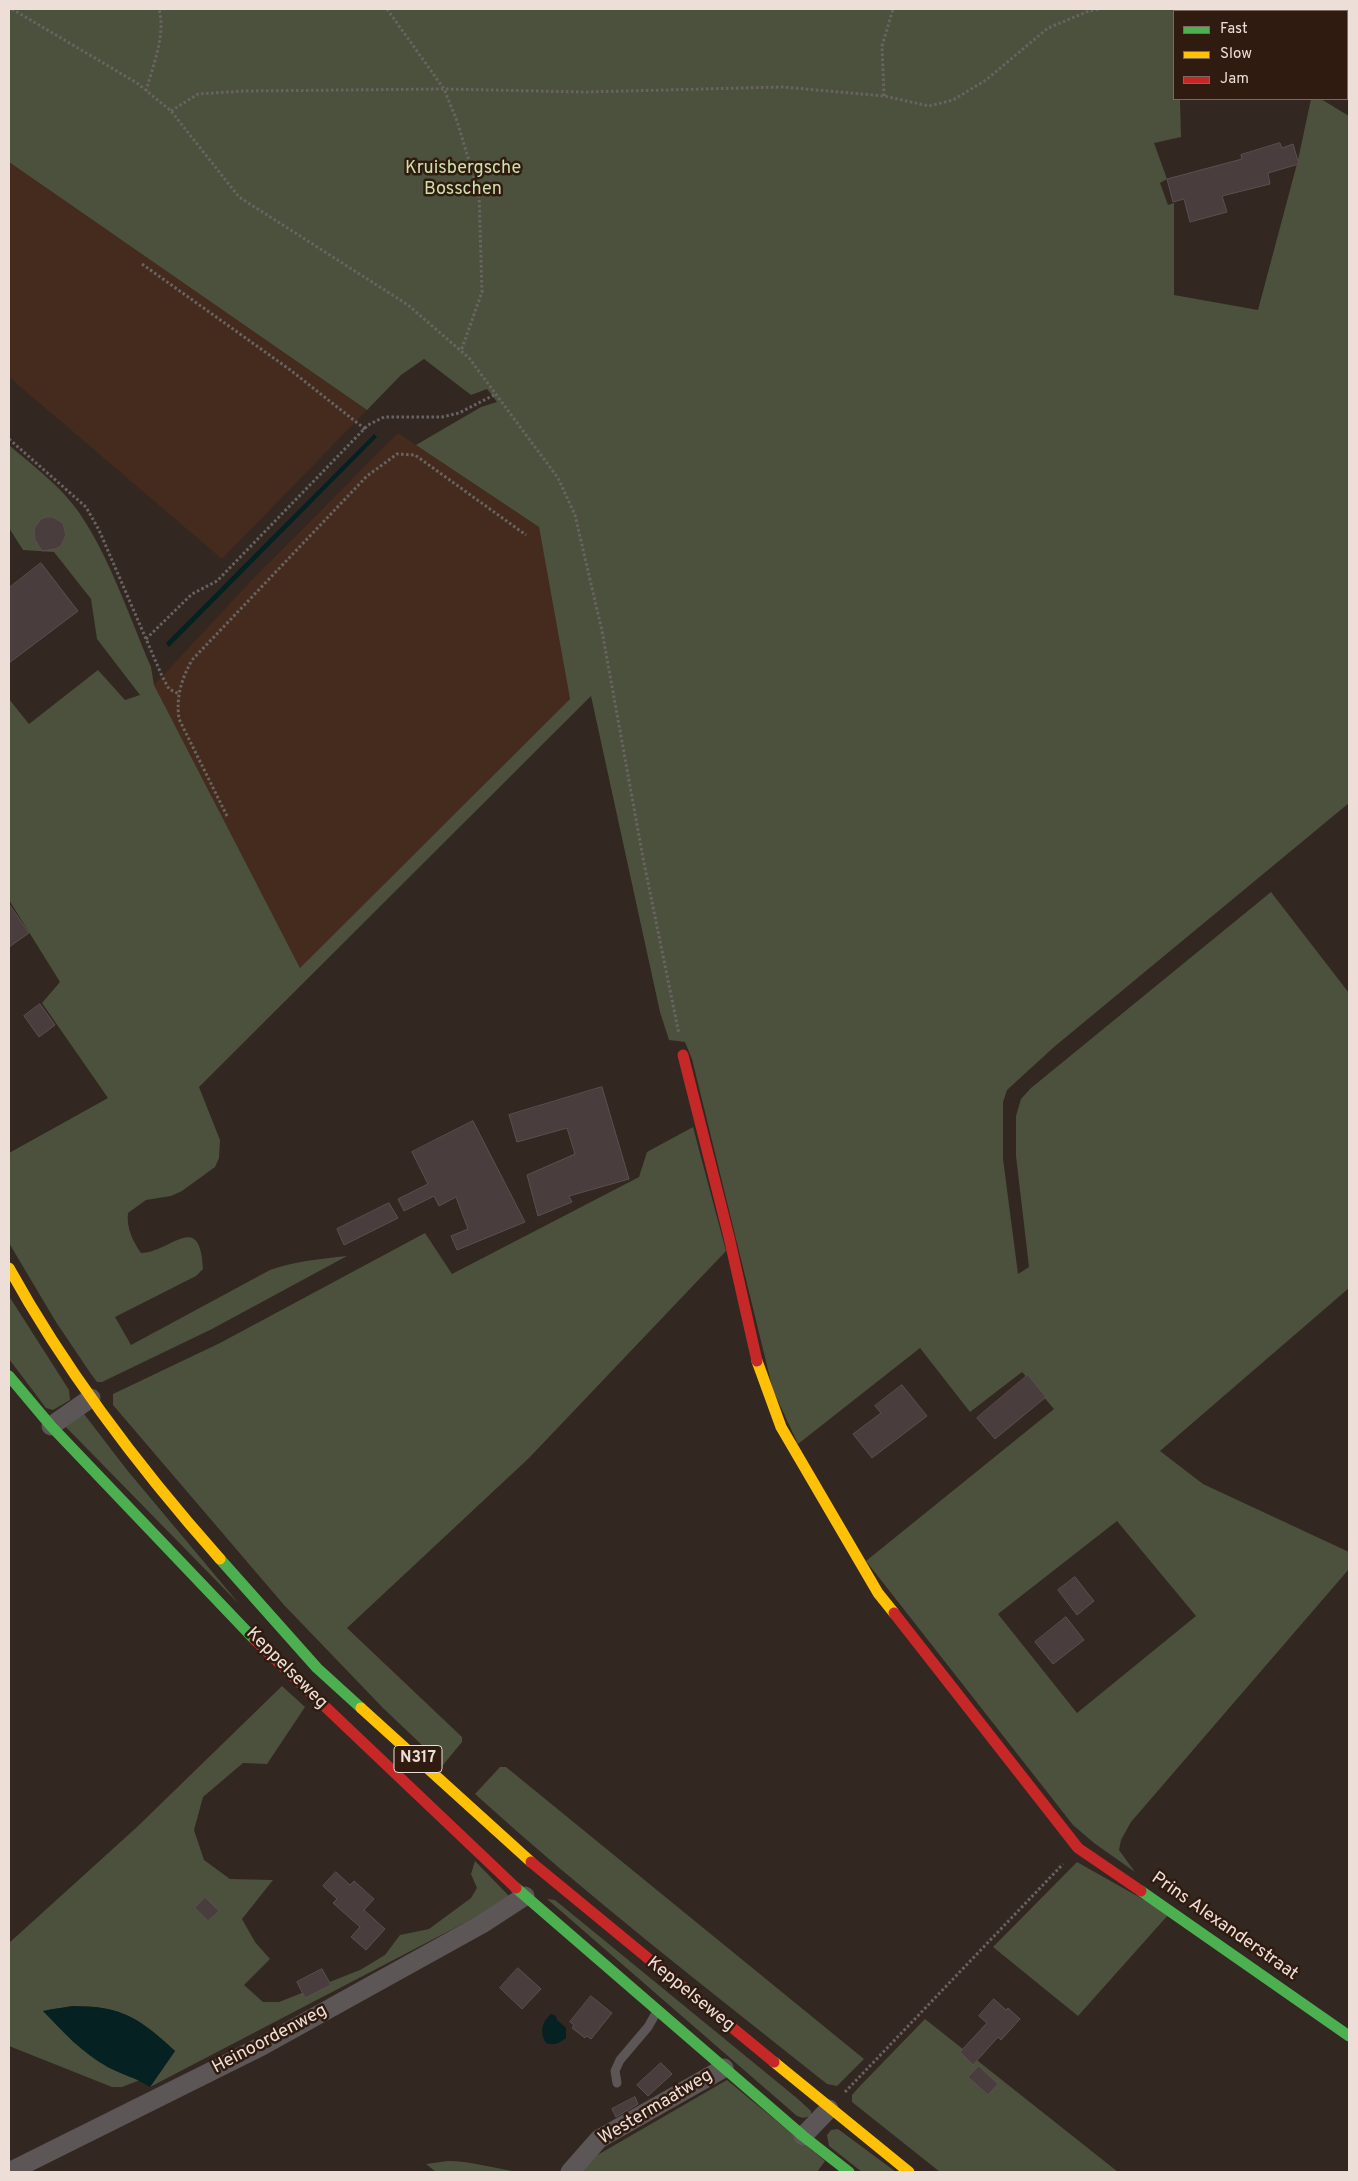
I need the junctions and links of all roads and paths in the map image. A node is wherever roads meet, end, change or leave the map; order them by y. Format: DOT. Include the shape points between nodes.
graph roads {
  1 [pos="12,9"];
  2 [pos="159,9"];
  3 [pos="386,9"];
  4 [pos="893,9"];
  5 [pos="1100,9"];
  6 [pos="444,89"];
  7 [pos="146,91"];
  8 [pos="884,96"];
  9 [pos="171,111"];
  10 [pos="142,264"];
  11 [pos="461,351"];
  12 [pos="496,394"];
  13 [pos="365,428"];
  14 [pos="9,439"];
  15 [pos="526,535"];
  16 [pos="146,640"];
  17 [pos="179,694"];
  18 [pos="227,816"];
  19 [pos="683,1054"];
  20 [pos="9,1268"];
  21 [pos="9,1376"];
  22 [pos="91,1398"];
  23 [pos="50,1426"];
  24 [pos="1078,1848"];
  25 [pos="552,1881"];
  26 [pos="528,1900"];
  27 [pos="657,2011"];
  28 [pos="1349,2036"];
  29 [pos="724,2068"];
  30 [pos="616,2083"];
  31 [pos="828,2108"];
  32 [pos="803,2136"];
  33 [pos="9,2172"];
  34 [pos="570,2172"];
  35 [pos="849,2172"];
  36 [pos="909,2172"];
  1 -- 7 [label="path"];
  2 -- 7 [label="path" via="162,18 157,52"];
  3 -- 6 [label="path"];
  4 -- 8 [label="path" via="882,46"];
  5 -- 8 [label="path" via="1048,28 986,80 952,100 929,106"];
  6 -- 8 [label="path" via="584,92 783,87"];
  6 -- 9 [label="path" via="198,94"];
  6 -- 11 [label="path" via="479,194 482,292"];
  7 -- 9 [label="path"];
  9 -- 11 [label="path" via="240,197 408,305"];
  10 -- 13 [label="path" via="289,369"];
  11 -- 12 [label="path"];
  12 -- 13 [label="path" via="442,417 384,417"];
  12 -- 19 [label="path" via="558,478 575,515 602,632"];
  13 -- 16 [label="path" via="217,581 192,594"];
  14 -- 16 [label="path" via="86,507"];
  15 -- 17 [label="path" via="415,455 398,454 367,476 192,660 182,678"];
  16 -- 17 [label="path" via="169,689"];
  17 -- 18 [label="path" via="179,719"];
  19 -- 24 [label="street, Prins Alexanderstraat" via="729,1237 753,1351 781,1427 878,1593"];
  20 -- 22 [label="street, Keppelseweg / N317" via="34,1313"];
  21 -- 23 [label="street, Keppelseweg"];
  22 -- 23 [label="street"];
  22 -- 25 [label="street, Keppelseweg / N317" via="172,1505 317,1668"];
  23 -- 26 [label="street, Keppelseweg" via="272,1657"];
  24 -- 28 [label="street, Prins Alexanderstraat"];
  24 -- 31 [label="path"];
  25 -- 26 [label="street"];
  25 -- 31 [label="street, Keppelseweg / N317"];
  26 -- 27 [label="street, Keppelseweg"];
  26 -- 33 [label="street, Heinoordenweg" via="262,2046"];
  27 -- 29 [label="street, Keppelseweg"];
  27 -- 30 [label="lane" via="620,2060 615,2071"];
  29 -- 32 [label="street, Keppelseweg"];
  29 -- 34 [label="street, Westermaatweg" via="599,2139"];
  31 -- 32 [label="street"];
  31 -- 36 [label="street, Keppelseweg / N317"];
  32 -- 35 [label="street, Keppelseweg"];
}
